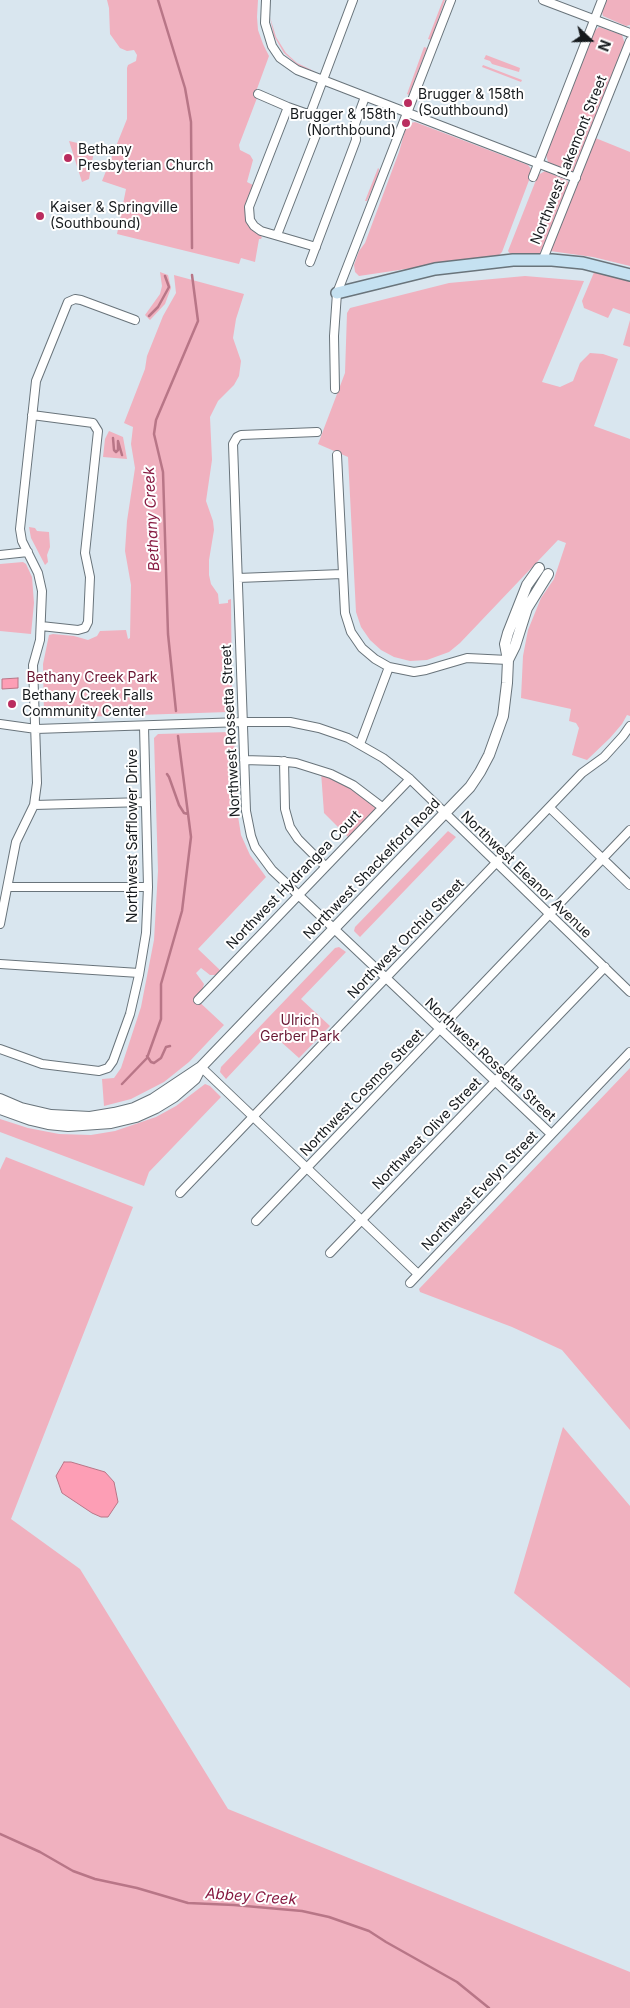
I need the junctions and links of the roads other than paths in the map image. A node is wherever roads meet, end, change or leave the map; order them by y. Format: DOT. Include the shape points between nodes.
graph roads {
  1 [pos="266,0"];
  2 [pos="353,0"];
  3 [pos="450,0"];
  4 [pos="543,0"];
  5 [pos="602,0"];
  6 [pos="594,20"];
  7 [pos="630,34"];
  8 [pos="630,41"];
  9 [pos="322,81"];
  10 [pos="258,94"];
  11 [pos="365,97"];
  12 [pos="288,107"];
  13 [pos="311,113"];
  14 [pos="407,113"];
  15 [pos="538,164"];
  16 [pos="533,177"];
  17 [pos="576,178"];
  18 [pos="277,235"];
  19 [pos="316,247"];
  20 [pos="543,260"];
  21 [pos="310,262"];
  22 [pos="630,274"];
  23 [pos="337,293"];
  24 [pos="135,320"];
  25 [pos="335,389"];
  26 [pos="32,415"];
  27 [pos="317,432"];
  28 [pos="337,455"];
  29 [pos="28,552"];
  30 [pos="0,555"];
  31 [pos="543,571"];
  32 [pos="342,574"];
  33 [pos="238,578"];
  34 [pos="41,626"];
  35 [pos="508,660"];
  36 [pos="389,668"];
  37 [pos="242,722"];
  38 [pos="0,724"];
  39 [pos="144,726"];
  40 [pos="630,726"];
  41 [pos="36,729"];
  42 [pos="360,744"];
  43 [pos="244,760"];
  44 [pos="284,761"];
  45 [pos="410,779"];
  46 [pos="146,802"];
  47 [pos="34,805"];
  48 [pos="382,807"];
  49 [pos="550,808"];
  50 [pos="444,814"];
  51 [pos="630,830"];
  52 [pos="602,859"];
  53 [pos="496,863"];
  54 [pos="325,866"];
  55 [pos="630,885"];
  56 [pos="8,887"];
  57 [pos="148,887"];
  58 [pos="298,894"];
  59 [pos="550,914"];
  60 [pos="0,924"];
  61 [pos="334,928"];
  62 [pos="0,964"];
  63 [pos="605,968"];
  64 [pos="139,973"];
  65 [pos="386,978"];
  66 [pos="630,992"];
  67 [pos="198,1000"];
  68 [pos="440,1030"];
  69 [pos="0,1049"];
  70 [pos="630,1052"];
  71 [pos="201,1067"];
  72 [pos="495,1081"];
  73 [pos="0,1100"];
  74 [pos="0,1109"];
  75 [pos="253,1117"];
  76 [pos="551,1134"];
  77 [pos="307,1169"];
  78 [pos="180,1193"];
  79 [pos="256,1221"];
  80 [pos="361,1221"];
  81 [pos="330,1253"];
  82 [pos="418,1274"];
  83 [pos="410,1283"];
  1 -- 9 [label="street" via="265,23 276,52 291,66"];
  2 -- 9 [label="street"];
  3 -- 14 [label="street"];
  4 -- 6 [label="street"];
  5 -- 6 [label="street"];
  6 -- 7 [label="street"];
  6 -- 15 [label="street"];
  8 -- 17 [label="street, Northwest Lakemont Street"];
  9 -- 11 [label="street"];
  9 -- 13 [label="street"];
  10 -- 12 [label="street"];
  11 -- 14 [label="street"];
  11 -- 19 [label="street" via="354,124 356,140"];
  12 -- 13 [label="street"];
  12 -- 18 [label="street" via="248,210 254,226"];
  13 -- 18 [label="street" via="317,132"];
  14 -- 15 [label="street"];
  14 -- 23 [label="street"];
  15 -- 16 [label="street"];
  15 -- 17 [label="street"];
  17 -- 20 [label="street, Northwest Lakemont Street"];
  18 -- 19 [label="street"];
  19 -- 21 [label="street"];
  20 -- 22 [label="main road" via="583,263"];
  20 -- 23 [label="main road" via="451,266"];
  23 -- 25 [label="street"];
  24 -- 26 [label="street" via="81,300 68,302 36,381"];
  26 -- 29 [label="street" via="20,520 22,541"];
  26 -- 34 [label="street" via="93,422 98,431 84,554 90,577 88,622 85,628 78,630"];
  27 -- 33 [label="street, Northwest Rossetta Street" via="241,435 234,440"];
  28 -- 32 [label="street"];
  29 -- 30 [label="street"];
  29 -- 34 [label="street" via="40,582"];
  31 -- 35 [label="street, Northwest Shackelford Road" via="527,585 512,618 506,644"];
  32 -- 33 [label="street"];
  32 -- 36 [label="street" via="345,613 351,632 362,648"];
  33 -- 37 [label="street, Northwest Rossetta Street"];
  34 -- 41 [label="street" via="33,665"];
  35 -- 36 [label="street" via="467,658 414,672"];
  35 -- 50 [label="street, Northwest Shackelford Road" via="503,716 490,755 470,787"];
  36 -- 42 [label="street"];
  37 -- 39 [label="street, Northwest Eleanor Avenue"];
  37 -- 42 [label="street, Northwest Eleanor Avenue" via="290,722 334,732"];
  37 -- 43 [label="street, Northwest Rossetta Street"];
  38 -- 41 [label="street, Northwest Eleanor Avenue"];
  39 -- 41 [label="street, Northwest Eleanor Avenue"];
  39 -- 46 [label="street, Northwest Safflower Drive"];
  40 -- 49 [label="street, Northwest Orchid Street" via="604,757 584,771"];
  41 -- 47 [label="street" via="38,783"];
  42 -- 45 [label="street, Northwest Eleanor Avenue"];
  43 -- 44 [label="street"];
  43 -- 58 [label="street, Northwest Rossetta Street" via="246,811 253,842 263,860"];
  44 -- 48 [label="street" via="331,774 353,785"];
  44 -- 54 [label="street" via="290,827"];
  45 -- 48 [label="street, Northwest Hydrangea Court"];
  45 -- 50 [label="street, Northwest Eleanor Avenue"];
  46 -- 47 [label="street"];
  46 -- 57 [label="street, Northwest Safflower Drive"];
  47 -- 56 [label="street" via="16,842"];
  48 -- 54 [label="street, Northwest Hydrangea Court"];
  49 -- 52 [label="street"];
  49 -- 53 [label="street, Northwest Orchid Street"];
  50 -- 53 [label="street, Northwest Eleanor Avenue"];
  50 -- 61 [label="street, Northwest Shackelford Road"];
  51 -- 52 [label="street, Northwest Cosmos Street"];
  52 -- 55 [label="street"];
  52 -- 59 [label="street, Northwest Cosmos Street"];
  53 -- 59 [label="street, Northwest Eleanor Avenue"];
  53 -- 65 [label="street, Northwest Orchid Street"];
  54 -- 58 [label="street, Northwest Hydrangea Court"];
  56 -- 57 [label="street"];
  56 -- 60 [label="street"];
  57 -- 64 [label="street, Northwest Safflower Drive" via="146,933"];
  58 -- 61 [label="street, Northwest Rossetta Street"];
  58 -- 67 [label="street, Northwest Hydrangea Court"];
  59 -- 63 [label="street, Northwest Eleanor Avenue"];
  59 -- 68 [label="street, Northwest Cosmos Street"];
  61 -- 65 [label="street, Northwest Rossetta Street"];
  61 -- 71 [label="street, Northwest Shackelford Road"];
  62 -- 64 [label="street"];
  63 -- 66 [label="street, Northwest Eleanor Avenue"];
  63 -- 72 [label="street, Northwest Olive Street"];
  64 -- 69 [label="street, Northwest Safflower Drive" via="130,1014 113,1061 106,1070 42,1064"];
  65 -- 68 [label="street, Northwest Rossetta Street"];
  65 -- 75 [label="street, Northwest Orchid Street"];
  68 -- 72 [label="street, Northwest Rossetta Street"];
  68 -- 77 [label="street, Northwest Cosmos Street"];
  70 -- 76 [label="street, Northwest Evelyn Street"];
  71 -- 73 [label="street, Northwest Shackelford Road" via="134,1108 90,1117 51,1115"];
  71 -- 74 [label="street, Northwest Shackelford Road" via="196,1079 174,1097 136,1117 111,1123 48,1124"];
  71 -- 75 [label="street"];
  72 -- 76 [label="street, Northwest Rossetta Street"];
  72 -- 80 [label="street, Northwest Olive Street"];
  75 -- 77 [label="street"];
  75 -- 78 [label="street, Northwest Orchid Street"];
  76 -- 82 [label="street, Northwest Evelyn Street"];
  77 -- 79 [label="street, Northwest Cosmos Street"];
  77 -- 80 [label="street"];
  80 -- 81 [label="street, Northwest Olive Street"];
  80 -- 82 [label="street"];
  82 -- 83 [label="street, Northwest Evelyn Street"];
}
